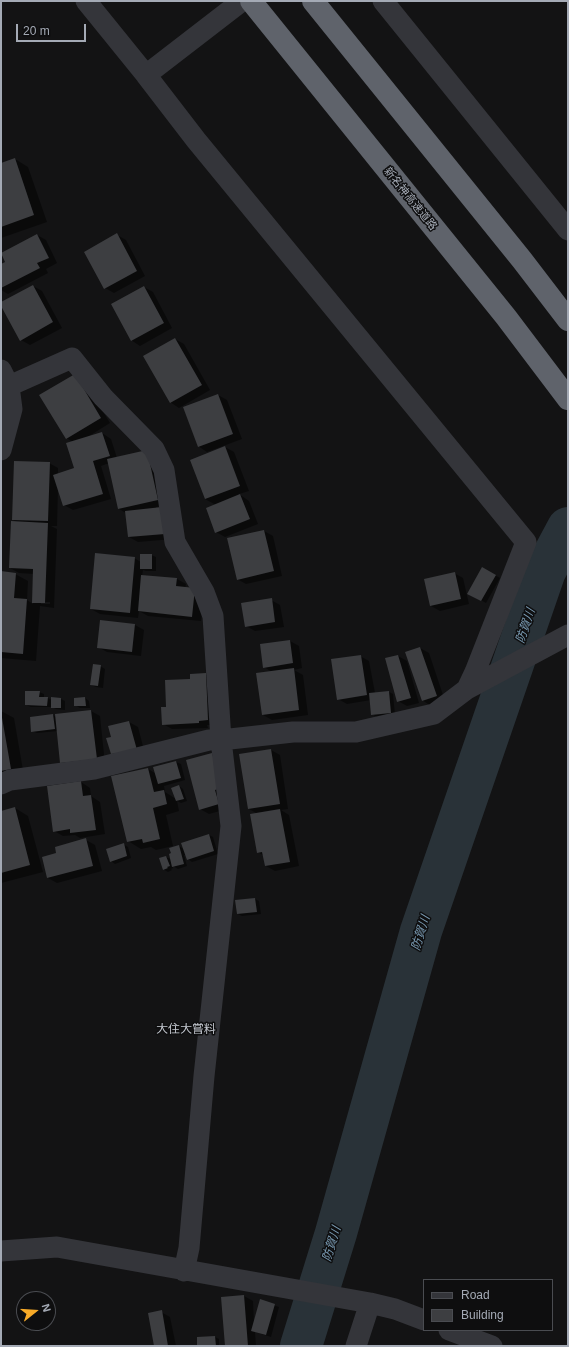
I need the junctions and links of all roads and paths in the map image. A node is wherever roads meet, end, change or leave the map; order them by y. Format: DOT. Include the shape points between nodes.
graph roads {
  1 [pos="86,1"];
  2 [pos="242,1"];
  3 [pos="251,1"];
  4 [pos="313,1"];
  5 [pos="382,1"];
  6 [pos="146,75"];
  7 [pos="568,230"];
  8 [pos="568,320"];
  9 [pos="5,378"];
  10 [pos="568,399"];
  11 [pos="1,450"];
  12 [pos="568,635"];
  13 [pos="471,687"];
  14 [pos="221,740"];
  15 [pos="1,784"];
  16 [pos="1,1251"];
  17 [pos="184,1271"];
  18 [pos="370,1303"];
  19 [pos="423,1320"];
  20 [pos="452,1331"];
  21 [pos="356,1346"];
  22 [pos="492,1346"];
  1 -- 6 [label="street"];
  2 -- 6 [label="street"];
  3 -- 10 [label="highway, 新名神高速道路" via="506,317"];
  4 -- 8 [label="highway"];
  5 -- 7 [label="street"];
  6 -- 13 [label="street" via="196,140 526,542"];
  9 -- 11 [label="street" via="12,409"];
  9 -- 14 [label="street" via="72,358 103,397 154,449 164,470 175,542 204,592 213,616"];
  12 -- 13 [label="street"];
  13 -- 14 [label="street" via="434,714 356,732 293,732"];
  14 -- 15 [label="street" via="209,740 94,769 10,780"];
  14 -- 17 [label="street" via="231,826 204,1076 189,1248"];
  16 -- 17 [label="street" via="57,1248"];
  17 -- 18 [label="street"];
  18 -- 19 [label="street"];
  18 -- 21 [label="street"];
  20 -- 22 [label="street"];
}
